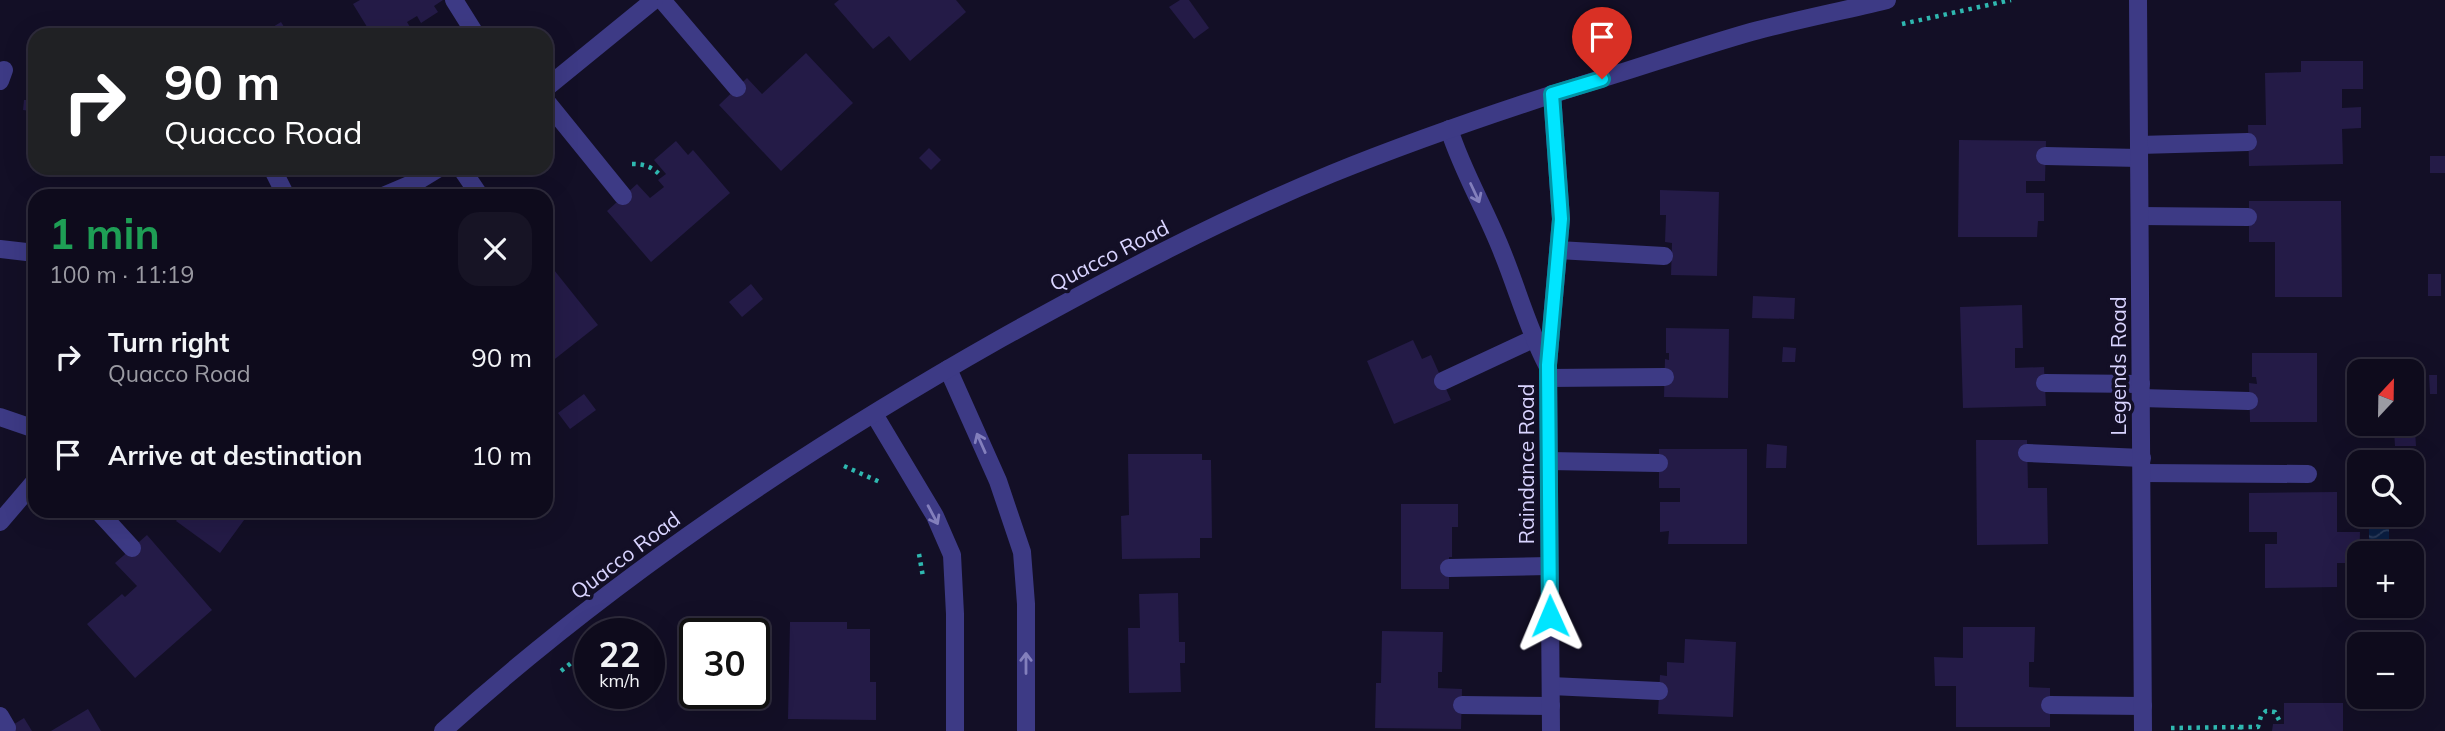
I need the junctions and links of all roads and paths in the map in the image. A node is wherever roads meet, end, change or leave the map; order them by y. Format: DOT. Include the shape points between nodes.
graph roads {
  1 [pos="454,0"];
  2 [pos="653,0"];
  3 [pos="662,0"];
  4 [pos="1887,0"];
  5 [pos="2138,0"];
  6 [pos="472,28"];
  7 [pos="553,82"];
  8 [pos="737,88"];
  9 [pos="1552,94"];
  10 [pos="553,110"];
  11 [pos="1449,130"];
  12 [pos="2248,142"];
  13 [pos="2139,151"];
  14 [pos="2045,156"];
  15 [pos="428,175"];
  16 [pos="400,189"];
  17 [pos="623,196"];
  18 [pos="2140,216"];
  19 [pos="2248,217"];
  20 [pos="0,249"];
  21 [pos="1558,250"];
  22 [pos="28,252"];
  23 [pos="1664,256"];
  24 [pos="1533,339"];
  25 [pos="948,369"];
  26 [pos="1548,372"];
  27 [pos="1665,377"];
  28 [pos="1443,381"];
  29 [pos="2045,383"];
  30 [pos="2141,391"];
  31 [pos="2249,401"];
  32 [pos="874,414"];
  33 [pos="0,417"];
  34 [pos="28,427"];
  35 [pos="2027,453"];
  36 [pos="1549,461"];
  37 [pos="1659,463"];
  38 [pos="2142,465"];
  39 [pos="844,466"];
  40 [pos="2308,474"];
  41 [pos="886,485"];
  42 [pos="28,489"];
  43 [pos="104,518"];
  44 [pos="0,522"];
  45 [pos="916,545"];
  46 [pos="132,548"];
  47 [pos="1549,566"];
  48 [pos="1449,568"];
  49 [pos="924,584"];
  50 [pos="1550,686"];
  51 [pos="1659,691"];
  52 [pos="1462,705"];
  53 [pos="2050,705"];
  54 [pos="1551,706"];
  55 [pos="2143,706"];
  56 [pos="2281,724"];
  57 [pos="2143,729"];
  58 [pos="2240,729"];
  59 [pos="2258,729"];
  60 [pos="443,731"];
  61 [pos="955,731"];
  62 [pos="1027,731"];
  63 [pos="1551,731"];
  1 -- 6 [label="street"];
  2 -- 7 [label="street"];
  3 -- 8 [label="street"];
  4 -- 9 [label="street, Quacco Road" via="1753,32"];
  5 -- 13 [label="street, Legends Road"];
  9 -- 11 [label="street, Quacco Road"];
  9 -- 21 [label="street, Raindance Road" via="1561,219"];
  10 -- 17 [label="street"];
  11 -- 24 [label="street, Raindance Road, one-way" via="1503,252"];
  11 -- 25 [label="street, Quacco Road" via="1286,194 1115,275"];
  12 -- 13 [label="street"];
  13 -- 14 [label="street"];
  13 -- 18 [label="street, Legends Road"];
  15 -- 16 [label="street"];
  18 -- 19 [label="street"];
  18 -- 30 [label="street, Legends Road"];
  20 -- 22 [label="street"];
  21 -- 23 [label="street"];
  21 -- 26 [label="street, Raindance Road"];
  24 -- 26 [label="street, Raindance Road"];
  24 -- 28 [label="street"];
  25 -- 32 [label="street, Quacco Road"];
  62 -- 25 [label="street, one-way" via="1022,552 998,481"];
  26 -- 27 [label="street"];
  26 -- 36 [label="street, Raindance Road"];
  29 -- 30 [label="street"];
  30 -- 31 [label="street"];
  30 -- 38 [label="street, Legends Road"];
  32 -- 60 [label="street, Quacco Road" via="687,535"];
  32 -- 61 [label="street, one-way" via="952,555"];
  33 -- 34 [label="street"];
  35 -- 38 [label="street"];
  36 -- 37 [label="street"];
  36 -- 47 [label="street, Raindance Road"];
  38 -- 40 [label="street"];
  38 -- 55 [label="street, Legends Road"];
  39 -- 41 [label="path"];
  42 -- 44 [label="street"];
  43 -- 46 [label="street"];
  45 -- 49 [label="path"];
  47 -- 48 [label="street"];
  47 -- 50 [label="street, Raindance Road"];
  50 -- 51 [label="street"];
  50 -- 54 [label="street, Raindance Road"];
  52 -- 54 [label="street"];
  53 -- 55 [label="street"];
  54 -- 63 [label="street, Raindance Road"];
  55 -- 57 [label="street, Legends Road"];
  56 -- 59 [label="path" via="2275,712 2266,711"];
  57 -- 58 [label="path"];
  58 -- 59 [label="path"];
}
